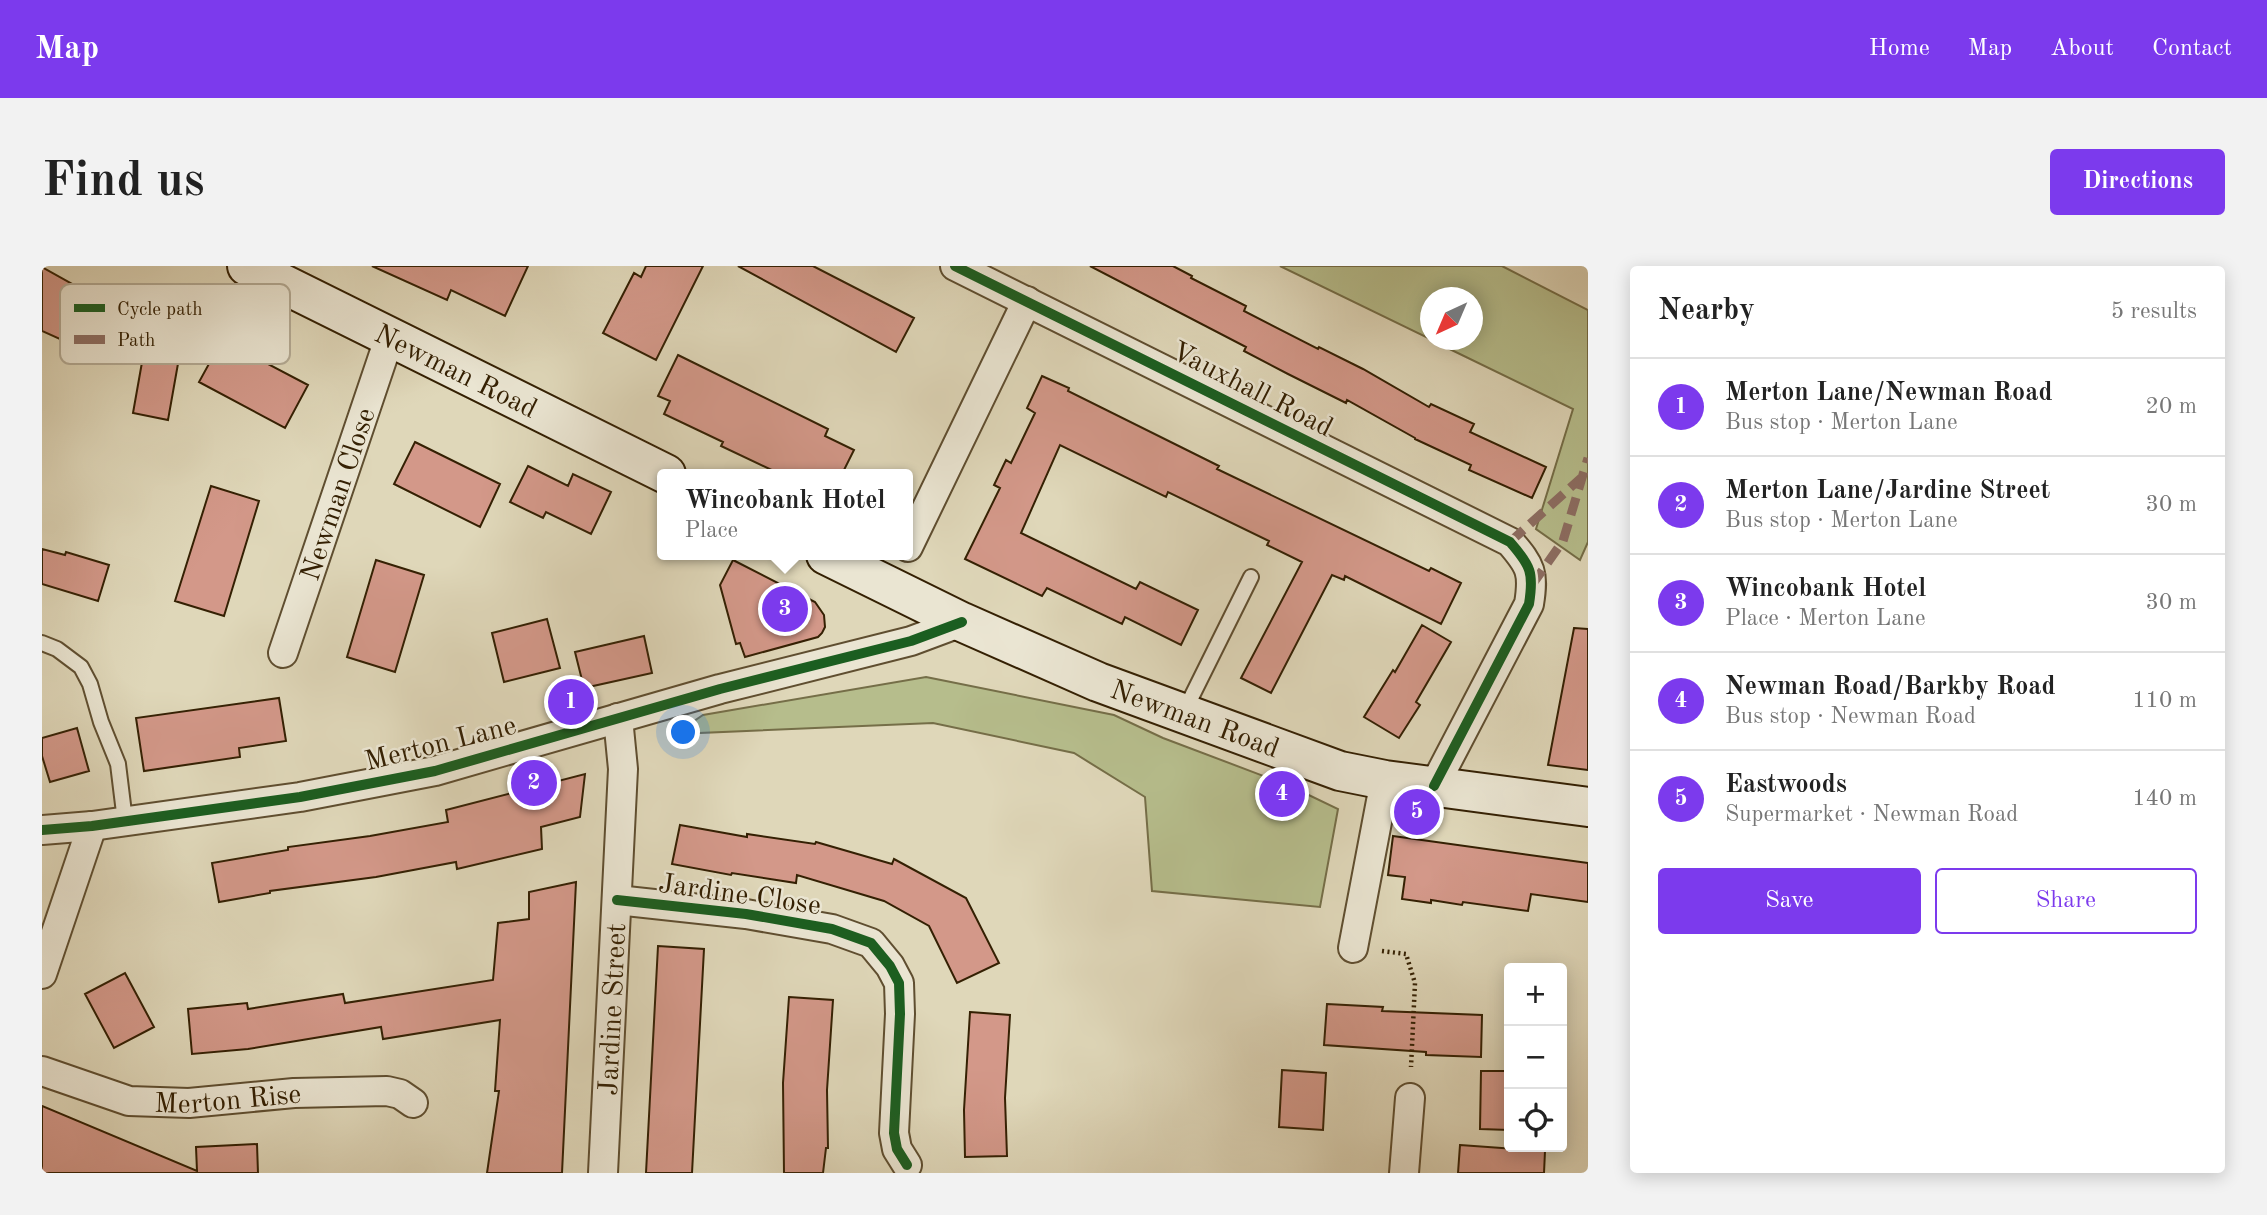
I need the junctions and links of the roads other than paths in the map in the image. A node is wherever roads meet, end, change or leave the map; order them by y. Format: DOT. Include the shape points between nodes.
graph roads {
  1 [pos="247,266"];
  2 [pos="956,266"];
  3 [pos="284,284"];
  4 [pos="290,287"];
  5 [pos="1027,301"];
  6 [pos="390,336"];
  7 [pos="657,470"];
  8 [pos="913,537"];
  9 [pos="849,560"];
  10 [pos="896,570"];
  11 [pos="1251,577"];
  12 [pos="962,622"];
  13 [pos="42,643"];
  14 [pos="283,653"];
  15 [pos="1184,714"];
  16 [pos="618,718"];
  17 [pos="1385,780"];
  18 [pos="1434,786"];
  19 [pos="1588,807"];
  20 [pos="125,821"];
  21 [pos="92,825"];
  22 [pos="42,830"];
  23 [pos="617,900"];
  24 [pos="1353,948"];
  25 [pos="42,974"];
  26 [pos="42,1071"];
  27 [pos="1410,1098"];
  28 [pos="413,1103"];
  29 [pos="907,1165"];
  30 [pos="603,1173"];
  31 [pos="1404,1173"];
  1 -- 3 [label="street, Newman Road"];
  2 -- 5 [label="street, Vauxhall Road"];
  4 -- 6 [label="street, Newman Road"];
  5 -- 8 [label="street"];
  5 -- 18 [label="street, Vauxhall Road" via="1510,542 1525,559 1531,570 1529,604"];
  6 -- 7 [label="street, Newman Road"];
  6 -- 14 [label="street, Newman Close"];
  9 -- 10 [label="street, Newman Road"];
  10 -- 12 [label="street, Newman Road"];
  11 -- 15 [label="lane"];
  12 -- 15 [label="street, Newman Road"];
  12 -- 16 [label="street, Merton Lane" via="911,641"];
  13 -- 20 [label="lane" via="81,667 90,684 118,764"];
  15 -- 17 [label="street, Newman Road" via="1340,771"];
  16 -- 20 [label="street, Merton Lane" via="435,771 300,797"];
  16 -- 23 [label="street, Jardine Street" via="623,769"];
  17 -- 18 [label="street, Newman Road"];
  17 -- 24 [label="street"];
  18 -- 19 [label="street, Newman Road"];
  20 -- 21 [label="street, Merton Lane"];
  21 -- 22 [label="street, Merton Lane"];
  21 -- 25 [label="street"];
  23 -- 29 [label="street, Jardine Close" via="746,914 832,929 871,943 899,983 894,1133"];
  23 -- 30 [label="street, Jardine Street"];
  26 -- 28 [label="street, Merton Rise" via="129,1101 189,1103 294,1093 387,1091"];
  27 -- 31 [label="street"];
}
